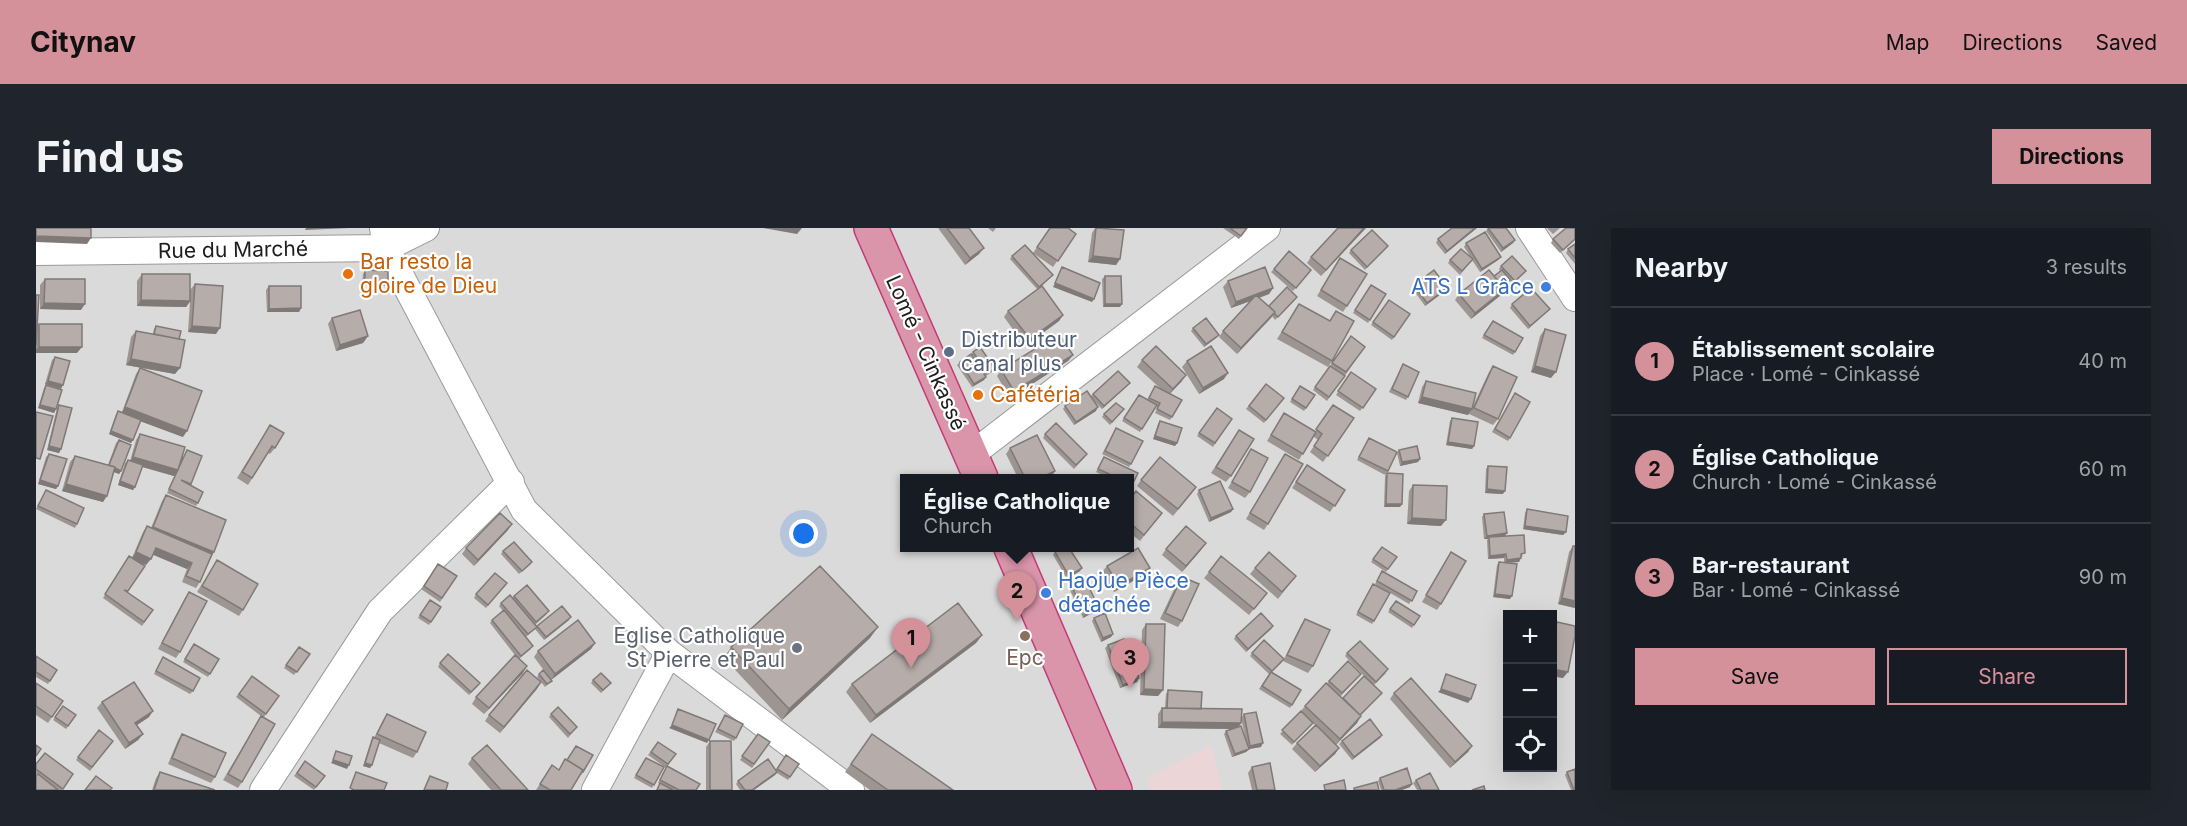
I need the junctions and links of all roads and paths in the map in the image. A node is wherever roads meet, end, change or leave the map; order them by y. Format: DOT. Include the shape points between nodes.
graph roads {
  1 [pos="426,228"];
  2 [pos="871,228"];
  3 [pos="1267,228"];
  4 [pos="1529,228"];
  5 [pos="385,238"];
  6 [pos="36,252"];
  7 [pos="1575,297"];
  8 [pos="976,467"];
  9 [pos="511,482"];
  10 [pos="1013,552"];
  11 [pos="669,653"];
  12 [pos="263,790"];
  13 [pos="595,790"];
  14 [pos="851,790"];
  15 [pos="1115,790"];
  1 -- 5 [label="street, Rue du Marché"];
  2 -- 8 [label="highway, Lomé - Cinkassé"];
  3 -- 8 [label="street"];
  4 -- 7 [label="street"];
  5 -- 6 [label="street, Rue du Marché"];
  5 -- 9 [label="street"];
  9 -- 11 [label="street" via="524,510"];
  9 -- 12 [label="street" via="380,611"];
  10 -- 15 [label="highway"];
  11 -- 13 [label="street"];
  11 -- 14 [label="street"];
}
